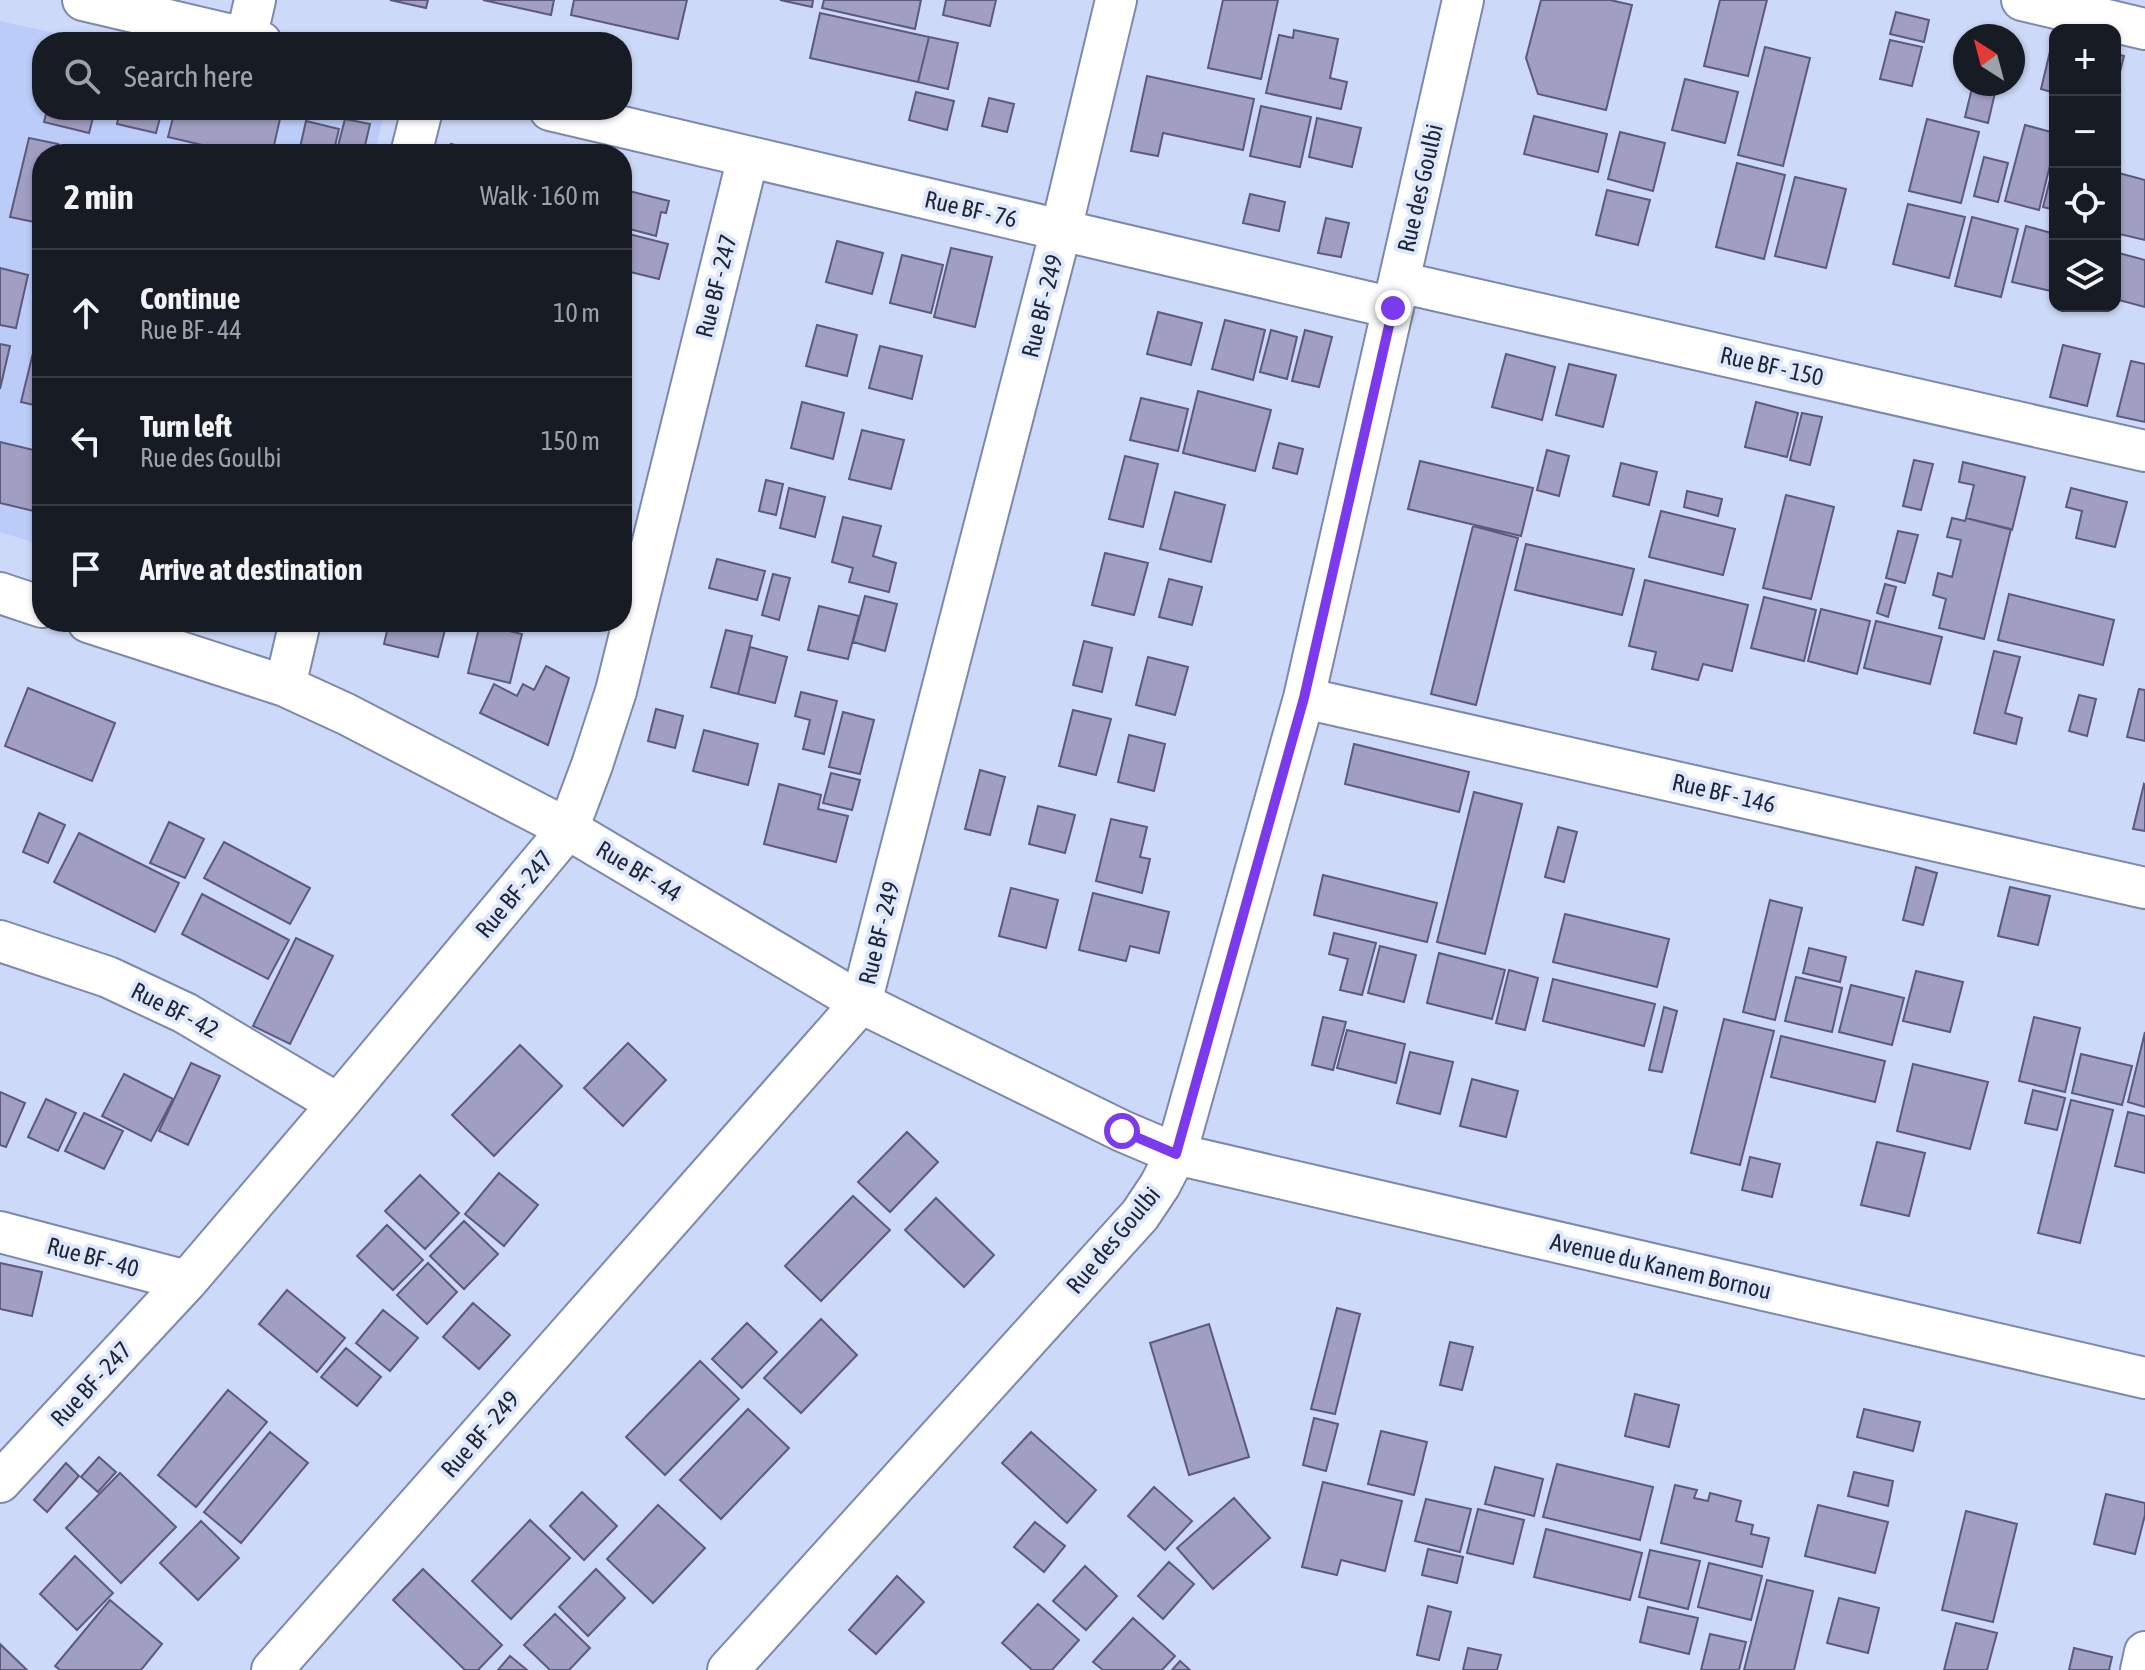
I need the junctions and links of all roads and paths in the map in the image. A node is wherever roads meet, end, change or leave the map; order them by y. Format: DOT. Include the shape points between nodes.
graph roads {
  1 [pos="83,0"];
  2 [pos="255,0"];
  3 [pos="1116,0"];
  4 [pos="1463,0"];
  5 [pos="2022,0"];
  6 [pos="2145,29"];
  7 [pos="219,32"];
  8 [pos="253,32"];
  9 [pos="420,120"];
  10 [pos="592,120"];
  11 [pos="414,144"];
  12 [pos="748,157"];
  13 [pos="1061,230"];
  14 [pos="1396,295"];
  15 [pos="2145,451"];
  16 [pos="0,593"];
  17 [pos="32,604"];
  18 [pos="632,626"];
  19 [pos="119,632"];
  20 [pos="298,632"];
  21 [pos="631,632"];
  22 [pos="285,686"];
  23 [pos="1304,698"];
  24 [pos="568,829"];
  25 [pos="2145,888"];
  26 [pos="0,941"];
  27 [pos="861,1003"];
  28 [pos="338,1104"];
  29 [pos="1176,1154"];
  30 [pos="0,1232"];
  31 [pos="187,1281"];
  32 [pos="2145,1378"];
  33 [pos="0,1482"];
  34 [pos="2145,1652"];
  35 [pos="272,1670"];
  36 [pos="728,1670"];
  37 [pos="2141,1670"];
  1 -- 7 [label="street"];
  2 -- 8 [label="street"];
  3 -- 13 [label="street, Rue BF - 249"];
  4 -- 14 [label="street, Rue des Goulbi"];
  5 -- 6 [label="street"];
  9 -- 11 [label="street"];
  10 -- 12 [label="street, Rue BF - 76"];
  12 -- 13 [label="street, Rue BF - 76"];
  12 -- 18 [label="street, Rue BF - 247"];
  13 -- 14 [label="street, Rue BF - 76"];
  13 -- 27 [label="street, Rue BF - 249"];
  14 -- 15 [label="street, Rue BF - 150"];
  14 -- 23 [label="street, Rue des Goulbi"];
  16 -- 17 [label="street"];
  19 -- 22 [label="street, Rue BF - 44"];
  20 -- 22 [label="street"];
  21 -- 24 [label="street, Rue BF - 247"];
  22 -- 24 [label="street, Rue BF - 44"];
  23 -- 25 [label="street, Rue BF - 146"];
  23 -- 29 [label="street, Rue des Goulbi"];
  24 -- 27 [label="street, Rue BF - 44"];
  24 -- 28 [label="street, Rue BF - 247"];
  26 -- 28 [label="street, Rue BF - 42" via="108,977 185,1013"];
  27 -- 29 [label="street, Rue BF - 44"];
  27 -- 35 [label="street, Rue BF - 249"];
  28 -- 31 [label="street, Rue BF - 247"];
  29 -- 32 [label="street, Avenue du Kanem Bornou"];
  29 -- 36 [label="street, Rue des Goulbi" via="1140,1215"];
  30 -- 31 [label="street, Rue BF - 40"];
  31 -- 33 [label="street, Rue BF - 247"];
  34 -- 37 [label="street"];
}
